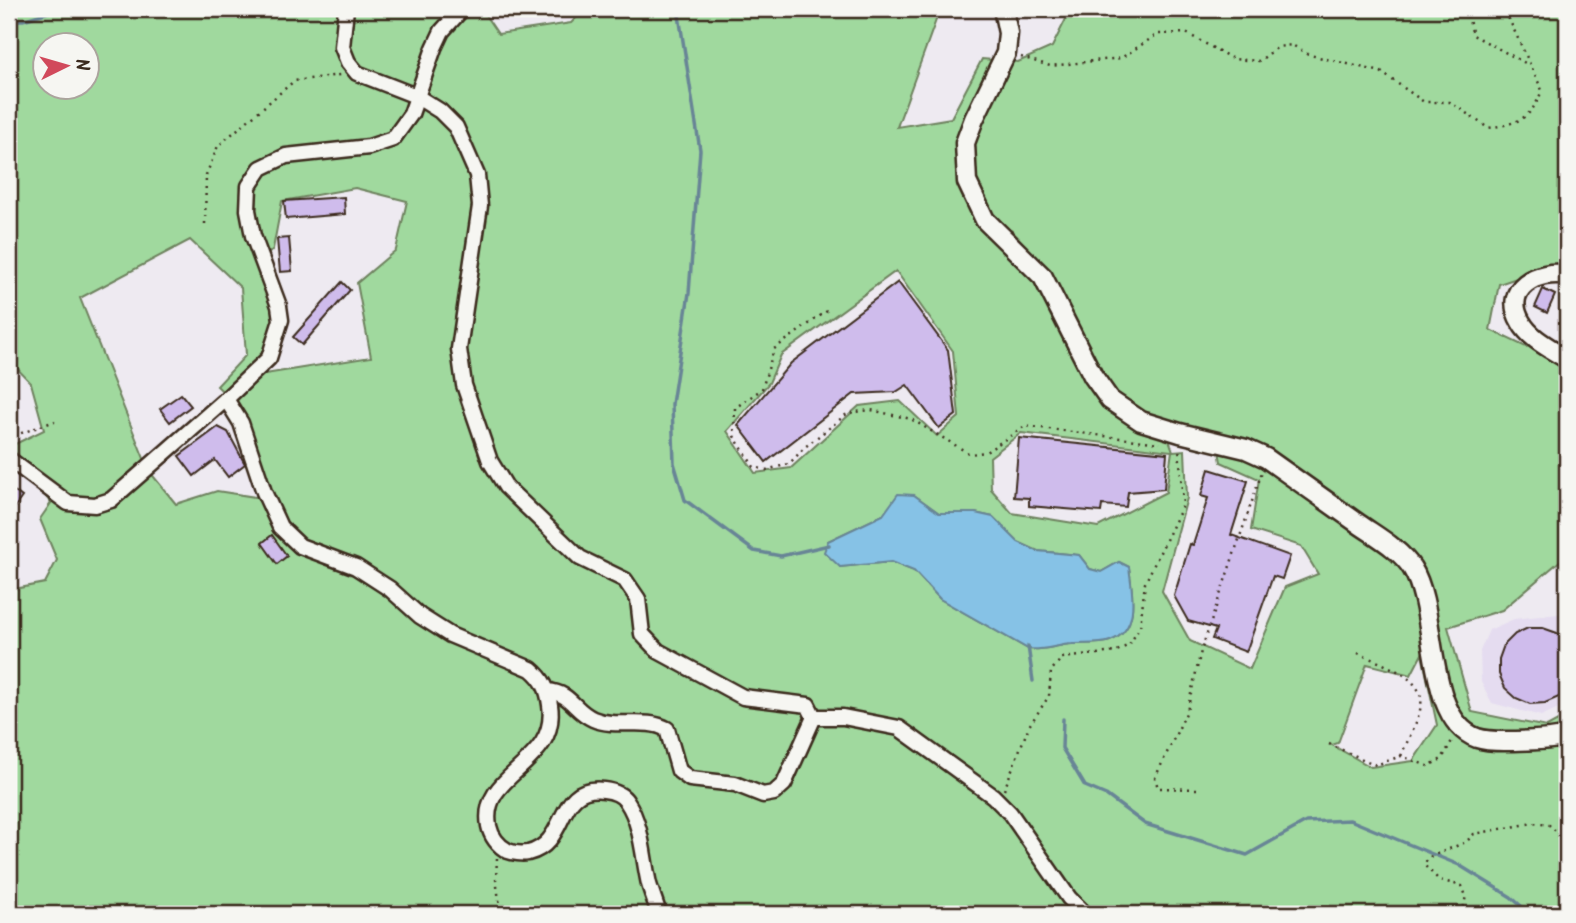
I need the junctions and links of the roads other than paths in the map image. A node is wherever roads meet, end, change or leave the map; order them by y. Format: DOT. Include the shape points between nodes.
graph roads {
  1 [pos="346,9"];
  2 [pos="462,9"];
  3 [pos="1003,9"];
  4 [pos="416,96"];
  5 [pos="1567,275"];
  6 [pos="1567,359"];
  7 [pos="226,399"];
  8 [pos="9,459"];
  9 [pos="548,691"];
  10 [pos="814,717"];
  11 [pos="1562,738"];
  12 [pos="659,914"];
  13 [pos="1085,914"];
  1 -- 4 [label="street" via="342,47 348,62 357,73"];
  2 -- 4 [label="street" via="442,31"];
  3 -- 11 [label="street" via="1006,53 965,143 967,182 985,220 1043,277 1110,400 1141,421 1178,437 1247,449 1266,458 1390,546 1412,568 1424,598 1438,678 1459,727 1476,737 1498,741"];
  4 -- 7 [label="street" via="411,114 393,139 369,147 286,156 261,168 249,186 253,236 282,320 269,358"];
  4 -- 10 [label="street" via="456,127 477,174 480,206 458,349 464,385 490,461 506,486 580,558 625,580 638,599 642,634 658,651 743,697 808,705"];
  5 -- 6 [label="street" via="1553,272 1528,280 1516,311 1534,337"];
  7 -- 8 [label="street" via="111,500 94,505 68,503"];
  7 -- 9 [label="street" via="241,423 280,527 300,546 356,567 450,635 531,669"];
  9 -- 10 [label="street" via="561,692 590,718 667,729 679,771 690,779 735,784 763,795 784,784"];
  9 -- 12 [label="street" via="548,733 535,755 490,800 490,830 508,851 524,854 552,839 575,797 601,789 616,792 635,816"];
  10 -- 13 [label="street" via="843,716 900,728 1010,813"];
}
